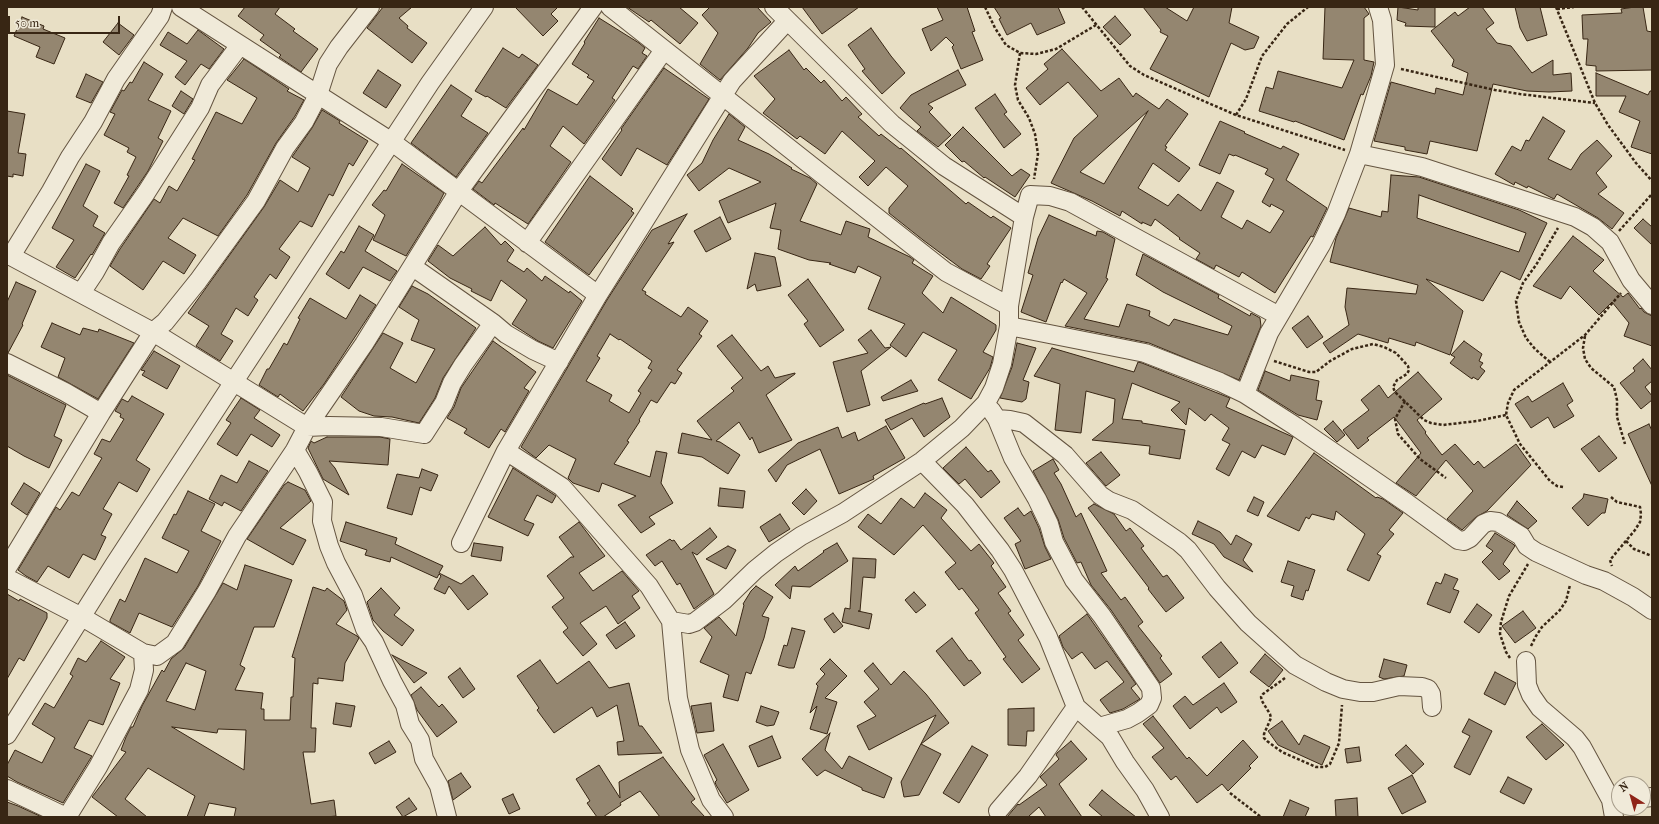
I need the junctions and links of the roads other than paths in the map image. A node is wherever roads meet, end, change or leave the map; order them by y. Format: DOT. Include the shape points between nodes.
graph roads {
  1 [pos="163,7"];
  2 [pos="181,7"];
  3 [pos="370,7"];
  4 [pos="484,7"];
  5 [pos="593,7"];
  6 [pos="610,7"];
  7 [pos="774,7"];
  8 [pos="1378,7"];
  9 [pos="787,21"];
  10 [pos="240,45"];
  11 [pos="664,50"];
  12 [pos="318,95"];
  13 [pos="724,96"];
  14 [pos="392,142"];
  15 [pos="1359,154"];
  16 [pos="459,191"];
  17 [pos="1024,216"];
  18 [pos="527,243"];
  19 [pos="9,255"];
  20 [pos="413,267"];
  21 [pos="80,293"];
  22 [pos="598,295"];
  23 [pos="1009,306"];
  24 [pos="1652,306"];
  25 [pos="1279,316"];
  26 [pos="493,323"];
  27 [pos="1009,326"];
  28 [pos="153,332"];
  29 [pos="559,362"];
  30 [pos="7,364"];
  31 [pos="234,383"];
  32 [pos="1245,394"];
  33 [pos="986,403"];
  34 [pos="100,413"];
  35 [pos="997,419"];
  36 [pos="307,427"];
  37 [pos="295,450"];
  38 [pos="506,451"];
  39 [pos="922,460"];
  40 [pos="462,543"];
  41 [pos="7,568"];
  42 [pos="7,578"];
  43 [pos="1652,610"];
  44 [pos="82,617"];
  45 [pos="671,621"];
  46 [pos="143,653"];
  47 [pos="1526,661"];
  48 [pos="1076,707"];
  49 [pos="1432,707"];
  50 [pos="1099,727"];
  51 [pos="7,735"];
  52 [pos="7,788"];
  53 [pos="1611,794"];
  54 [pos="998,811"];
  55 [pos="67,817"];
  56 [pos="447,817"];
  57 [pos="724,817"];
  58 [pos="1160,817"];
  1 -- 19 [label="street" via="160,16 116,79 93,122"];
  2 -- 10 [label="street"];
  3 -- 12 [label="street" via="338,47 328,64"];
  4 -- 14 [label="street"];
  5 -- 16 [label="street"];
  6 -- 11 [label="street"];
  7 -- 9 [label="street"];
  8 -- 15 [label="street" via="1382,20 1384,65"];
  9 -- 13 [label="street" via="736,76"];
  9 -- 17 [label="street" via="892,124 944,166"];
  10 -- 12 [label="street"];
  10 -- 21 [label="street" via="210,85 200,108"];
  11 -- 13 [label="street"];
  11 -- 18 [label="street"];
  12 -- 14 [label="street"];
  12 -- 28 [label="street" via="256,201 198,281 165,322"];
  13 -- 22 [label="street"];
  13 -- 23 [label="street" via="946,272"];
  14 -- 16 [label="street"];
  14 -- 31 [label="street"];
  15 -- 24 [label="street" via="1422,167 1566,213 1593,227 1610,242 1631,280"];
  15 -- 25 [label="street" via="1321,245"];
  16 -- 18 [label="street"];
  16 -- 20 [label="street"];
  17 -- 23 [label="street"];
  17 -- 25 [label="street" via="1030,195 1050,196 1070,202"];
  18 -- 22 [label="street"];
  19 -- 21 [label="street"];
  20 -- 26 [label="street"];
  20 -- 36 [label="street"];
  21 -- 28 [label="street"];
  22 -- 29 [label="street"];
  23 -- 27 [label="street"];
  25 -- 32 [label="street"];
  26 -- 29 [label="street" via="533,350"];
  26 -- 36 [label="street" via="463,365 424,434 381,427"];
  27 -- 32 [label="street" via="1145,353"];
  27 -- 33 [label="street" via="1002,364"];
  28 -- 31 [label="street"];
  28 -- 34 [label="street"];
  29 -- 38 [label="street"];
  30 -- 34 [label="street" via="65,392"];
  31 -- 36 [label="street"];
  31 -- 44 [label="street"];
  32 -- 43 [label="street" via="1407,502 1458,540 1470,538 1483,524 1490,521 1498,522 1521,536 1527,546 1536,552 1604,581"];
  33 -- 35 [label="street"];
  33 -- 39 [label="street" via="962,428"];
  34 -- 41 [label="street"];
  35 -- 49 [label="street" via="1024,423 1065,455 1100,495 1132,510 1179,542 1248,623 1295,665 1343,690 1366,692 1399,686 1422,687 1431,694"];
  35 -- 50 [label="street" via="1007,446 1037,499 1054,542 1074,580 1151,688 1152,698 1138,713"];
  36 -- 37 [label="street"];
  37 -- 46 [label="street" via="238,536 175,643 157,656"];
  37 -- 56 [label="street" via="323,502 322,521 329,546 354,595 365,629 405,705 410,724 420,740 424,759 439,786"];
  38 -- 40 [label="street"];
  38 -- 45 [label="street" via="562,487 649,586"];
  39 -- 45 [label="street" via="776,553 724,600 695,622 689,624"];
  39 -- 48 [label="street" via="965,505 1013,570 1048,637"];
  42 -- 44 [label="street"];
  44 -- 46 [label="street"];
  44 -- 51 [label="street"];
  45 -- 57 [label="street" via="678,698 690,750 711,800"];
  46 -- 55 [label="street" via="144,670 139,690 98,767"];
  47 -- 53 [label="street" via="1527,685 1531,695 1540,708 1582,747"];
  48 -- 50 [label="street"];
  48 -- 54 [label="street" via="1028,776"];
  50 -- 58 [label="street" via="1110,737"];
  52 -- 55 [label="street"];
}
